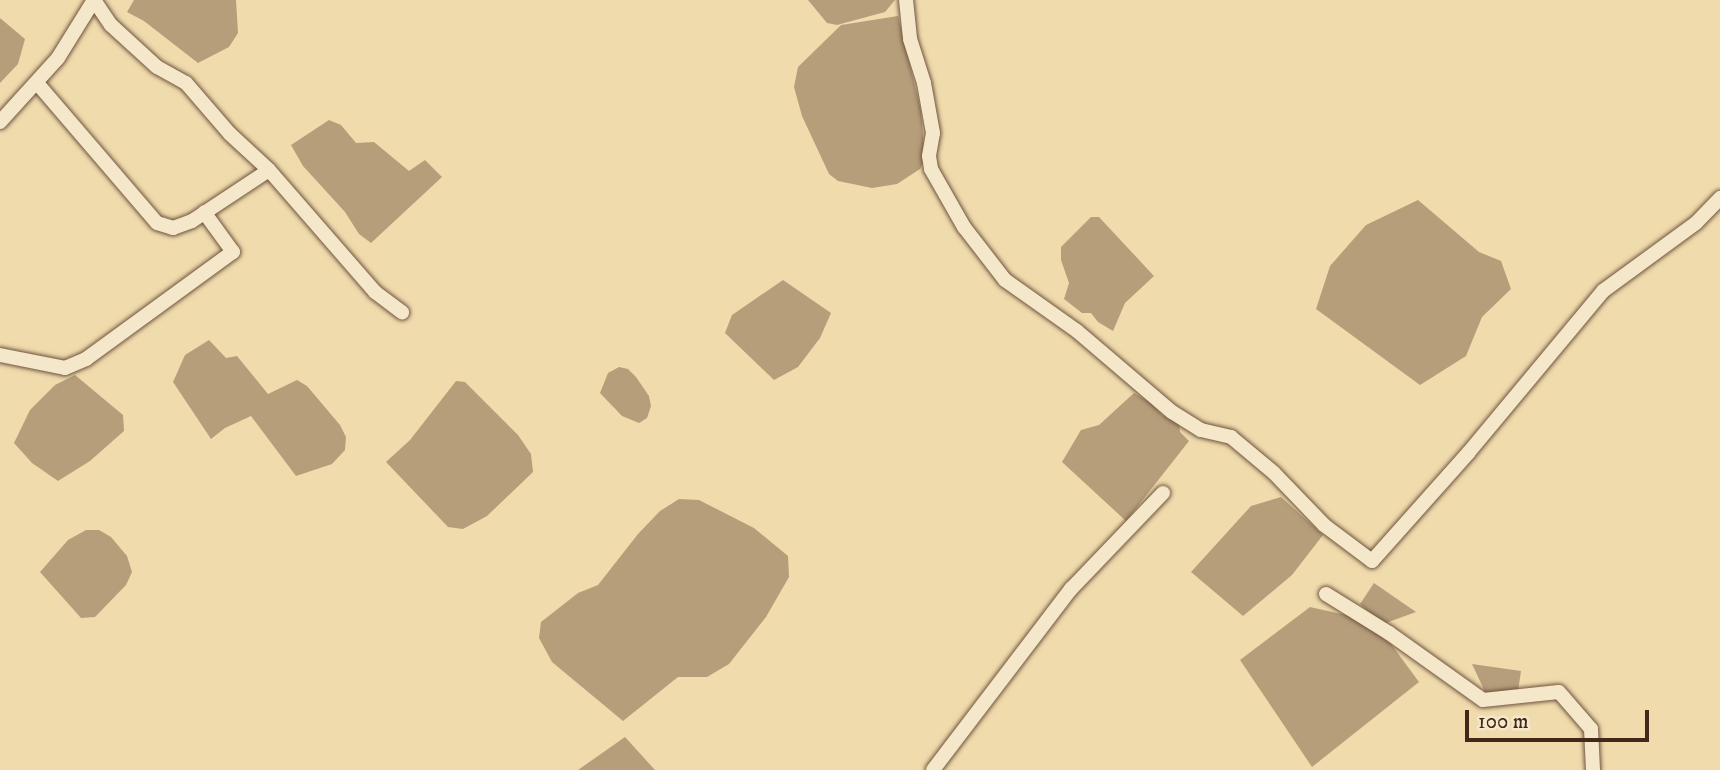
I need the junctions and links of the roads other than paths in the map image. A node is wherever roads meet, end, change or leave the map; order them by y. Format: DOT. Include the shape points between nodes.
graph roads {
  1 [pos="94,0"];
  2 [pos="906,0"];
  3 [pos="37,83"];
  4 [pos="0,122"];
  5 [pos="269,170"];
  6 [pos="1720,198"];
  7 [pos="204,212"];
  8 [pos="402,312"];
  9 [pos="0,355"];
  10 [pos="1163,493"];
  11 [pos="1326,594"];
  12 [pos="933,770"];
  13 [pos="1593,770"];
  1 -- 3 [label="street"];
  1 -- 5 [label="street" via="111,25 157,67 186,83"];
  2 -- 6 [label="street" via="910,39 933,133 931,169 964,227 1005,280 1077,331 1172,412 1201,429 1231,437 1324,525 1372,561 1602,290 1696,223"];
  3 -- 4 [label="street"];
  3 -- 7 [label="street" via="157,223 173,228"];
  5 -- 7 [label="street"];
  5 -- 8 [label="street" via="375,292"];
  7 -- 9 [label="street" via="233,252 96,352 65,368"];
  10 -- 12 [label="street" via="1071,589"];
  11 -- 13 [label="street" via="1483,701 1559,692 1591,729"];
}
